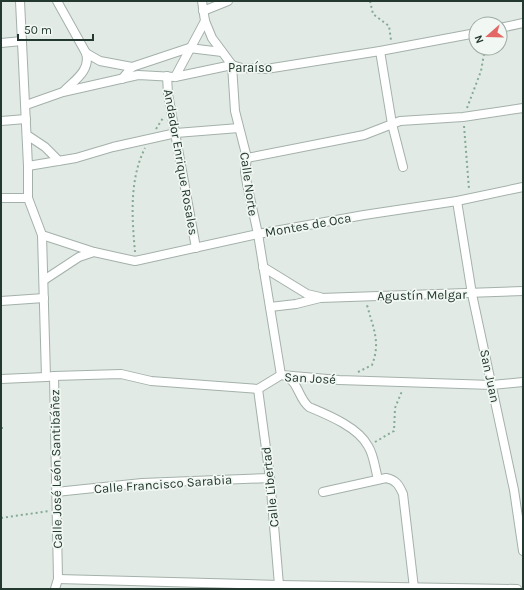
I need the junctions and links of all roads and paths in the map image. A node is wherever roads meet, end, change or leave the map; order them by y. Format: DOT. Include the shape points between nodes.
graph roads {
  1 [pos="20,1"];
  2 [pos="57,1"];
  3 [pos="202,1"];
  4 [pos="228,1"];
  5 [pos="370,1"];
  6 [pos="202,11"];
  7 [pos="205,21"];
  8 [pos="523,23"];
  9 [pos="508,26"];
  10 [pos="468,34"];
  11 [pos="22,41"];
  12 [pos="1,43"];
  13 [pos="393,47"];
  14 [pos="190,48"];
  15 [pos="380,51"];
  16 [pos="222,52"];
  17 [pos="86,53"];
  18 [pos="232,65"];
  19 [pos="132,68"];
  20 [pos="171,77"];
  21 [pos="122,79"];
  22 [pos="63,92"];
  23 [pos="26,105"];
  24 [pos="171,106"];
  25 [pos="523,108"];
  26 [pos="26,118"];
  27 [pos="1,121"];
  28 [pos="392,124"];
  29 [pos="238,128"];
  30 [pos="176,133"];
  31 [pos="27,135"];
  32 [pos="149,140"];
  33 [pos="246,158"];
  34 [pos="59,161"];
  35 [pos="28,166"];
  36 [pos="403,168"];
  37 [pos="523,187"];
  38 [pos="1,198"];
  39 [pos="28,198"];
  40 [pos="457,202"];
  41 [pos="258,234"];
  42 [pos="42,235"];
  43 [pos="196,248"];
  44 [pos="94,252"];
  45 [pos="135,261"];
  46 [pos="263,267"];
  47 [pos="44,280"];
  48 [pos="523,291"];
  49 [pos="472,294"];
  50 [pos="365,296"];
  51 [pos="44,298"];
  52 [pos="320,298"];
  53 [pos="1,302"];
  54 [pos="270,308"];
  55 [pos="281,375"];
  56 [pos="50,376"];
  57 [pos="1,379"];
  58 [pos="339,380"];
  59 [pos="406,382"];
  60 [pos="523,382"];
  61 [pos="492,385"];
  62 [pos="258,389"];
  63 [pos="1,428"];
  64 [pos="5,428"];
  65 [pos="369,446"];
  66 [pos="270,478"];
  67 [pos="378,479"];
  68 [pos="56,492"];
  69 [pos="323,492"];
  70 [pos="56,509"];
  71 [pos="1,518"];
  72 [pos="523,551"];
  73 [pos="58,579"];
  74 [pos="279,585"];
  75 [pos="191,586"];
  76 [pos="262,587"];
  77 [pos="414,588"];
  78 [pos="55,589"];
  79 [pos="517,589"];
  1 -- 11 [label="street, Calle José León Santibáñez"];
  2 -- 17 [label="street"];
  3 -- 6 [label="street"];
  4 -- 6 [label="street"];
  5 -- 13 [label="path" via="373,14 389,26"];
  6 -- 7 [label="street"];
  7 -- 14 [label="street"];
  7 -- 16 [label="street" via="212,38"];
  8 -- 9 [label="street"];
  10 -- 13 [label="street, Paraíso"];
  11 -- 12 [label="street"];
  11 -- 23 [label="street, Calle José León Santibáñez"];
  13 -- 15 [label="street, Paraíso"];
  14 -- 16 [label="street"];
  14 -- 19 [label="street"];
  14 -- 20 [label="street"];
  15 -- 18 [label="street, Paraíso" via="266,69"];
  15 -- 28 [label="street"];
  16 -- 18 [label="street"];
  17 -- 19 [label="street" via="100,61"];
  17 -- 22 [label="street" via="86,68"];
  18 -- 20 [label="street, Paraíso"];
  18 -- 29 [label="street, Calle Norte"];
  19 -- 21 [label="street"];
  20 -- 21 [label="street, Paraíso" via="138,75"];
  20 -- 24 [label="street, Andador Enrique Rosales" via="168,94"];
  21 -- 22 [label="street, Paraíso"];
  22 -- 23 [label="street, Paraíso"];
  23 -- 26 [label="street, Calle José León Santibáñez"];
  24 -- 30 [label="street, Andador Enrique Rosales"];
  24 -- 32 [label="path"];
  25 -- 28 [label="street" via="463,117 413,119"];
  26 -- 27 [label="street"];
  26 -- 31 [label="street, Calle José León Santibáñez"];
  28 -- 33 [label="street" via="364,135"];
  28 -- 36 [label="street"];
  29 -- 30 [label="street"];
  29 -- 33 [label="street, Calle Norte"];
  30 -- 32 [label="street"];
  30 -- 43 [label="street, Andador Enrique Rosales"];
  31 -- 34 [label="street" via="45,147"];
  31 -- 35 [label="street, Calle José León Santibáñez"];
  32 -- 34 [label="street"];
  32 -- 45 [label="path" via="142,154 134,186 132,221"];
  33 -- 41 [label="street, Calle Norte" via="245,172"];
  34 -- 35 [label="street"];
  35 -- 39 [label="street, Calle José León Santibáñez"];
  37 -- 40 [label="street, Montes de Oca"];
  38 -- 39 [label="street"];
  39 -- 42 [label="street, Calle José León Santibáñez"];
  40 -- 41 [label="street, Montes de Oca"];
  40 -- 49 [label="street, San Juan"];
  41 -- 43 [label="street, Montes de Oca"];
  41 -- 46 [label="street, Calle Norte"];
  42 -- 44 [label="street, Montes de Oca"];
  42 -- 47 [label="street, Calle José León Santibáñez"];
  43 -- 45 [label="street, Montes de Oca"];
  44 -- 45 [label="street, Montes de Oca"];
  44 -- 47 [label="street" via="79,257"];
  46 -- 52 [label="street, Agustín Melgar" via="307,294"];
  46 -- 54 [label="street, Calle Norte"];
  47 -- 51 [label="street, Calle José León Santibáñez"];
  48 -- 49 [label="street, Agustín Melgar"];
  49 -- 50 [label="street, Agustín Melgar"];
  49 -- 61 [label="street, San Juan"];
  50 -- 52 [label="street, Agustín Melgar"];
  50 -- 58 [label="path" via="377,353 372,365"];
  51 -- 53 [label="street"];
  51 -- 56 [label="street, Calle José León Santibáñez"];
  52 -- 54 [label="street, Agustín Melgar"];
  54 -- 55 [label="street, Calle Norte"];
  55 -- 58 [label="street, San José"];
  55 -- 62 [label="street, San José"];
  55 -- 65 [label="street" via="291,378 296,384 303,403 348,428"];
  56 -- 57 [label="street"];
  56 -- 62 [label="street" via="121,374 151,380"];
  56 -- 68 [label="street, Calle José León Santibáñez"];
  58 -- 59 [label="street, San José"];
  59 -- 61 [label="street, San José"];
  59 -- 65 [label="path" via="395,408 394,431"];
  60 -- 61 [label="street, San José"];
  61 -- 72 [label="street, San Juan" via="514,490"];
  62 -- 66 [label="street, Calle Libertad"];
  63 -- 64 [label="path"];
  65 -- 67 [label="street"];
  66 -- 68 [label="street, Calle Francisco Sarabia" via="142,482"];
  66 -- 74 [label="street, Calle Libertad"];
  67 -- 69 [label="street"];
  67 -- 77 [label="street" via="394,480 400,485 403,494"];
  68 -- 70 [label="street, Calle José León Santibáñez"];
  70 -- 71 [label="path"];
  70 -- 73 [label="street, Calle José León Santibáñez"];
  73 -- 75 [label="street"];
  73 -- 78 [label="street, Calle José León Santibáñez"];
  74 -- 76 [label="street"];
  74 -- 77 [label="street"];
  75 -- 76 [label="street"];
  77 -- 79 [label="street"];
}
